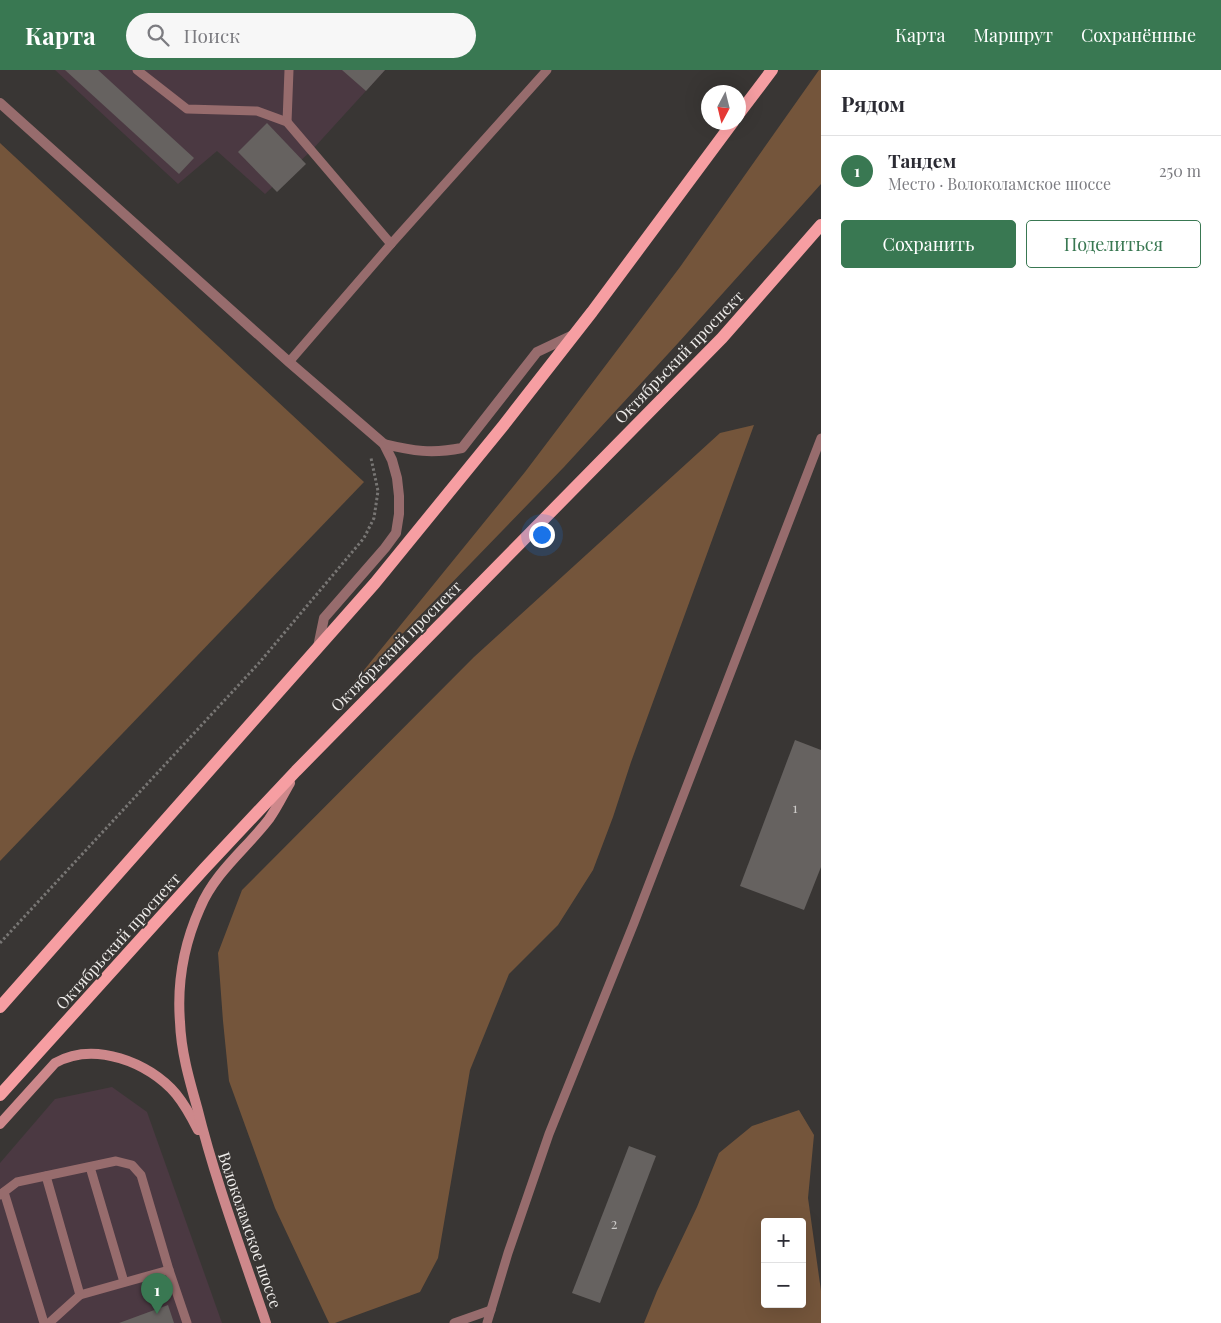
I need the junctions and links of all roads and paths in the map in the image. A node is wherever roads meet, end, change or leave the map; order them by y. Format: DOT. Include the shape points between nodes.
graph roads {
  1 [pos="137,70"];
  2 [pos="289,70"];
  3 [pos="547,70"];
  4 [pos="772,70"];
  5 [pos="0,103"];
  6 [pos="746,104"];
  7 [pos="287,122"];
  8 [pos="727,130"];
  9 [pos="821,225"];
  10 [pos="391,244"];
  11 [pos="573,335"];
  12 [pos="289,362"];
  13 [pos="365,428"];
  14 [pos="821,438"];
  15 [pos="384,444"];
  16 [pos="317,649"];
  17 [pos="296,771"];
  18 [pos="0,944"];
  19 [pos="0,1007"];
  20 [pos="0,1095"];
  21 [pos="0,1124"];
  22 [pos="206,1146"];
  23 [pos="90,1166"];
  24 [pos="46,1176"];
  25 [pos="2,1193"];
  26 [pos="169,1270"];
  27 [pos="124,1282"];
  28 [pos="80,1295"];
  29 [pos="491,1310"];
  30 [pos="44,1323"];
  31 [pos="49,1323"];
  32 [pos="187,1323"];
  33 [pos="266,1323"];
  34 [pos="454,1323"];
  35 [pos="487,1323"];
  1 -- 7 [label="lane" via="187,109 257,111"];
  2 -- 7 [label="lane"];
  3 -- 10 [label="lane"];
  4 -- 6 [label="main road"];
  5 -- 12 [label="street"];
  7 -- 10 [label="lane"];
  8 -- 11 [label="main road"];
  9 -- 17 [label="main road, Октябрьский проспект" via="722,338"];
  10 -- 12 [label="lane"];
  11 -- 15 [label="street" via="537,352 462,448 431,452"];
  11 -- 16 [label="main road" via="503,426"];
  12 -- 13 [label="street"];
  13 -- 15 [label="street"];
  13 -- 18 [label="path" via="378,491 374,518 364,538 259,663"];
  14 -- 29 [label="lane" via="634,924 549,1134"];
  15 -- 16 [label="street" via="397,478 396,533 324,618"];
  16 -- 19 [label="main road"];
  17 -- 20 [label="main road, Октябрьский проспект"];
  17 -- 22 [label="main road, Волоколамское шоссе" via="269,818 210,886 185,952 179,998 182,1045"];
  21 -- 22 [label="main road, Волоколамское шоссе" via="55,1063 75,1055 100,1054 136,1064 168,1085 184,1105"];
  22 -- 33 [label="main road, Волоколамское шоссе"];
  23 -- 24 [label="lane"];
  23 -- 26 [label="lane" via="116,1161 132,1165 141,1175"];
  23 -- 27 [label="lane"];
  24 -- 25 [label="lane" via="17,1182"];
  24 -- 28 [label="lane"];
  25 -- 30 [label="lane"];
  26 -- 27 [label="lane"];
  26 -- 32 [label="lane"];
  27 -- 28 [label="lane"];
  28 -- 31 [label="lane"];
  29 -- 34 [label="lane"];
  29 -- 35 [label="lane"];
}
